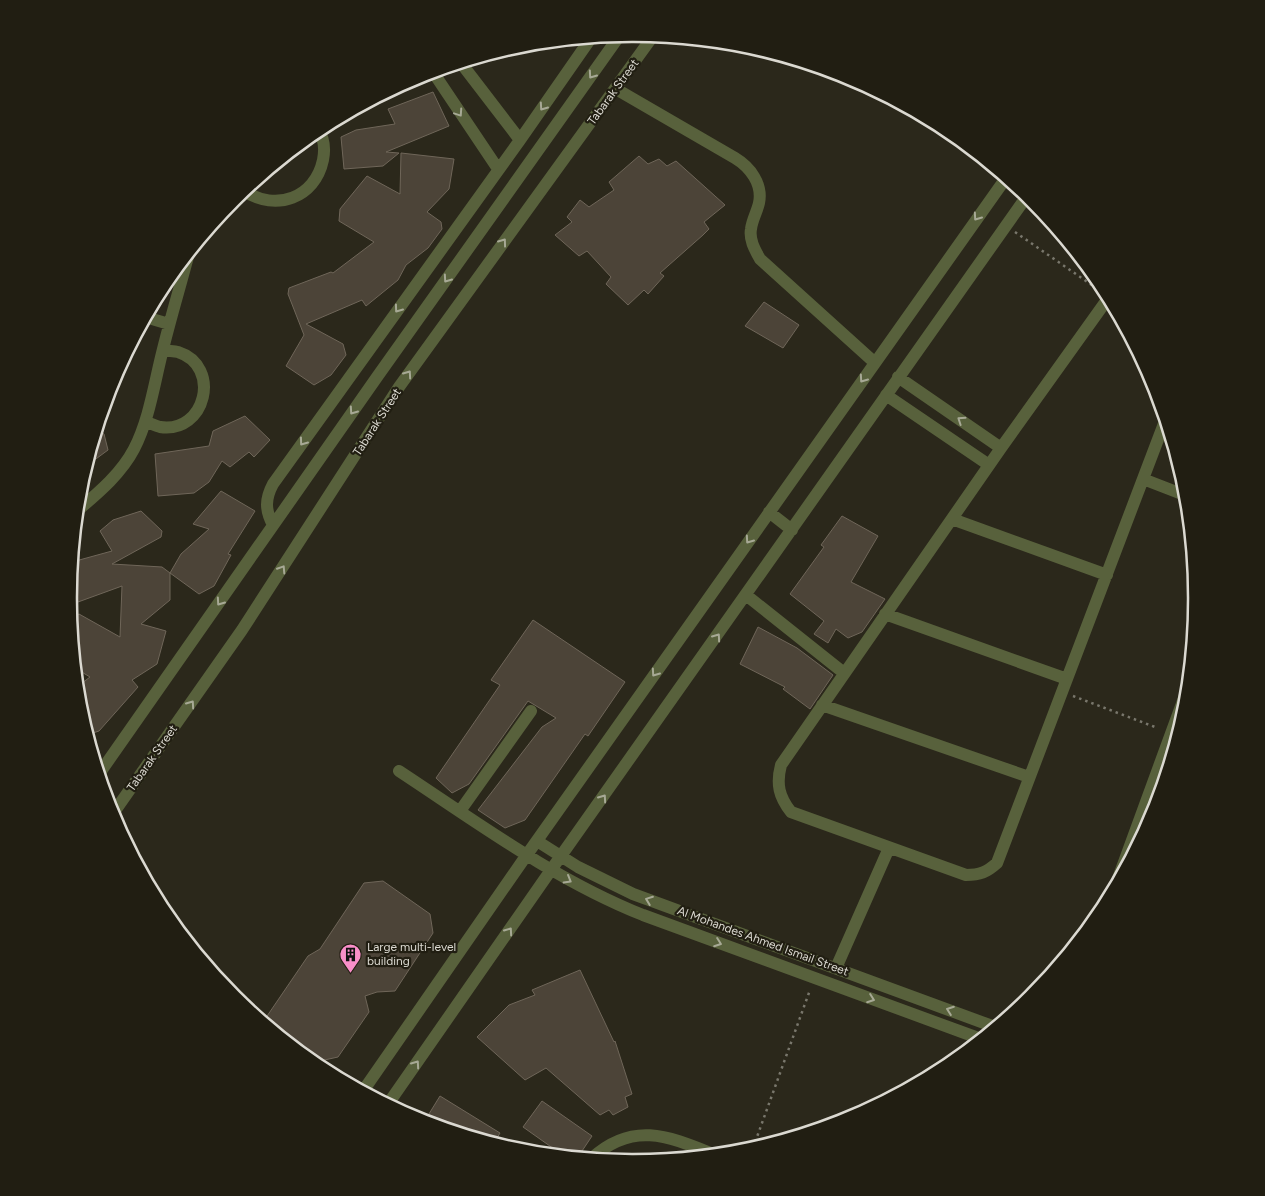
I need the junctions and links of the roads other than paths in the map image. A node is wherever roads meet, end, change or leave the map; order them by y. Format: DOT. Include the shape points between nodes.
graph roads {
  1 [pos="614,43"];
  2 [pos="648,43"];
  3 [pos="586,45"];
  4 [pos="465,68"];
  5 [pos="437,78"];
  6 [pos="616,89"];
  7 [pos="322,137"];
  8 [pos="520,140"];
  9 [pos="498,169"];
  10 [pos="1002,183"];
  11 [pos="251,194"];
  12 [pos="1022,202"];
  13 [pos="184,271"];
  14 [pos="1101,299"];
  15 [pos="152,319"];
  16 [pos="169,324"];
  17 [pos="163,350"];
  18 [pos="874,362"];
  19 [pos="898,377"];
  20 [pos="886,395"];
  21 [pos="146,422"];
  22 [pos="1162,430"];
  23 [pos="1002,448"];
  24 [pos="989,465"];
  25 [pos="1143,479"];
  26 [pos="1177,492"];
  27 [pos="86,503"];
  28 [pos="769,512"];
  29 [pos="952,519"];
  30 [pos="273,525"];
  31 [pos="792,530"];
  32 [pos="1107,575"];
  33 [pos="746,595"];
  34 [pos="885,614"];
  35 [pos="844,673"];
  36 [pos="1067,679"];
  37 [pos="822,705"];
  38 [pos="531,711"];
  39 [pos="1171,734"];
  40 [pos="103,768"];
  41 [pos="399,771"];
  42 [pos="1029,777"];
  43 [pos="118,807"];
  44 [pos="460,811"];
  45 [pos="537,841"];
  46 [pos="1130,846"];
  47 [pos="889,848"];
  48 [pos="526,856"];
  49 [pos="561,857"];
  50 [pos="551,870"];
  51 [pos="836,968"];
  52 [pos="989,1025"];
  53 [pos="974,1036"];
  54 [pos="367,1085"];
  55 [pos="392,1098"];
  56 [pos="700,1149"];
  57 [pos="599,1152"];
  1 -- 30 [label="street, Tabarak Street, one-way"];
  2 -- 6 [label="street, Tabarak Street"];
  3 -- 8 [label="street, one-way"];
  4 -- 8 [label="street"];
  5 -- 9 [label="street, one-way"];
  6 -- 18 [label="street" via="749,168 760,192 751,230 760,259"];
  43 -- 6 [label="street, Tabarak Street, one-way" via="242,630 399,387"];
  7 -- 11 [label="street" via="321,170 311,185 297,196 279,201 261,200"];
  8 -- 9 [label="street"];
  9 -- 30 [label="street, one-way" via="273,484 266,504"];
  10 -- 18 [label="street, one-way"];
  12 -- 19 [label="street"];
  13 -- 16 [label="street"];
  14 -- 23 [label="street"];
  15 -- 16 [label="street"];
  16 -- 17 [label="street"];
  17 -- 21 [label="street"];
  17 -- 21 [label="street" via="179,352 193,360 202,374 205,390 201,405 191,418 177,426 161,427"];
  18 -- 28 [label="street, one-way"];
  19 -- 20 [label="street"];
  23 -- 19 [label="street, one-way"];
  20 -- 24 [label="street"];
  20 -- 31 [label="street"];
  21 -- 27 [label="street" via="134,450 120,470"];
  22 -- 25 [label="street"];
  23 -- 24 [label="street"];
  24 -- 29 [label="street"];
  25 -- 26 [label="street"];
  25 -- 32 [label="street"];
  28 -- 31 [label="street"];
  28 -- 45 [label="street, one-way"];
  29 -- 32 [label="street"];
  29 -- 34 [label="street"];
  30 -- 40 [label="street, Tabarak Street, one-way"];
  31 -- 33 [label="street"];
  32 -- 36 [label="street"];
  33 -- 35 [label="street"];
  49 -- 33 [label="street, one-way"];
  34 -- 35 [label="street"];
  34 -- 36 [label="street"];
  35 -- 37 [label="street"];
  36 -- 42 [label="street"];
  37 -- 42 [label="street"];
  37 -- 47 [label="street" via="781,765 778,778 783,802 791,812"];
  38 -- 44 [label="street"];
  39 -- 46 [label="street"];
  41 -- 44 [label="street, Al Mohandes Ahmed Ismail Street"];
  42 -- 47 [label="street" via="1003,852 989,871 966,876"];
  44 -- 48 [label="street, Al Mohandes Ahmed Ismail Street"];
  45 -- 48 [label="street"];
  45 -- 49 [label="street, Al Mohandes Ahmed Ismail Street"];
  47 -- 51 [label="street"];
  48 -- 50 [label="street, Al Mohandes Ahmed Ismail Street"];
  48 -- 54 [label="street"];
  49 -- 50 [label="street"];
  51 -- 49 [label="street, Al Mohandes Ahmed Ismail Street, one-way" via="633,894"];
  50 -- 53 [label="street, Al Mohandes Ahmed Ismail Street, one-way" via="624,908"];
  55 -- 50 [label="street, one-way"];
  52 -- 51 [label="street, Al Mohandes Ahmed Ismail Street, one-way"];
  56 -- 57 [label="street" via="667,1137 649,1135 632,1136"];
}
